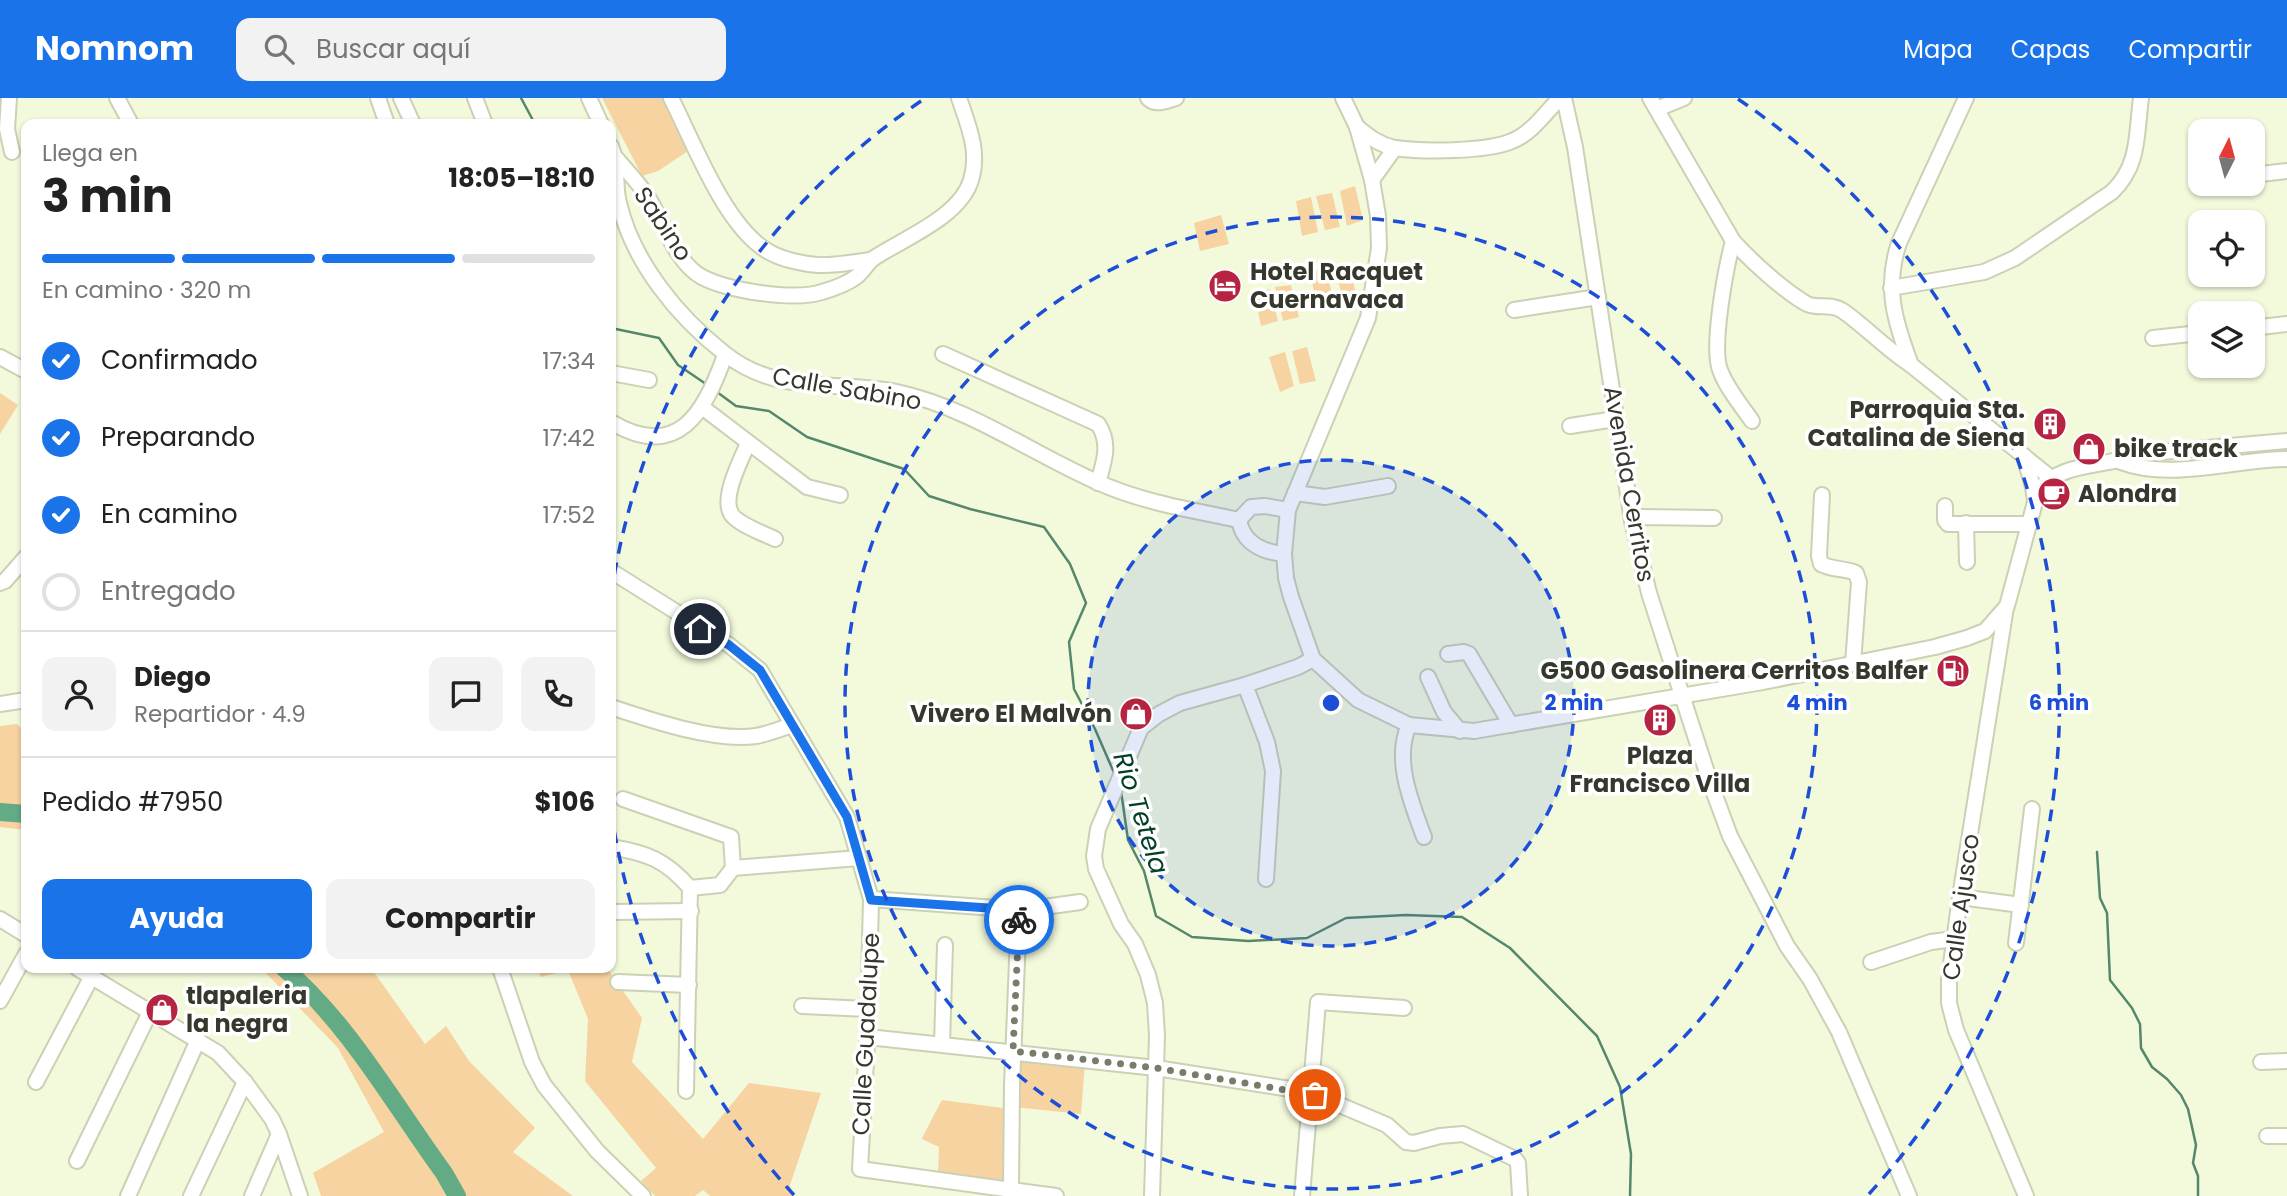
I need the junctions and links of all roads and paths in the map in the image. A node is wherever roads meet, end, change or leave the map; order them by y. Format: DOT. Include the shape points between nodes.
graph roads {
  1 [pos="9,98"];
  2 [pos="117,98"];
  3 [pos="377,98"];
  4 [pos="401,98"];
  5 [pos="475,98"];
  6 [pos="589,98"];
  7 [pos="671,98"];
  8 [pos="959,98"];
  9 [pos="1148,98"];
  10 [pos="1176,98"];
  11 [pos="1343,98"];
  12 [pos="1562,98"];
  13 [pos="1684,98"];
  14 [pos="1966,98"];
  15 [pos="2141,98"];
  16 [pos="1654,101"];
  17 [pos="128,119"];
  18 [pos="385,119"];
  19 [pos="410,119"];
  20 [pos="483,119"];
  21 [pos="599,119"];
  22 [pos="1357,127"];
  23 [pos="1395,148"];
  24 [pos="12,152"];
  25 [pos="616,156"];
  26 [pos="2287,170"];
  27 [pos="2265,173"];
  28 [pos="616,178"];
  29 [pos="1372,180"];
  30 [pos="1733,241"];
  31 [pos="871,260"];
  32 [pos="835,265"];
  33 [pos="836,286"];
  34 [pos="1891,288"];
  35 [pos="1598,297"];
  36 [pos="1514,310"];
  37 [pos="2287,324"];
  38 [pos="2265,327"];
  39 [pos="2188,334"];
  40 [pos="2153,338"];
  41 [pos="943,354"];
  42 [pos="725,355"];
  43 [pos="0,357"];
  44 [pos="1911,365"];
  45 [pos="21,368"];
  46 [pos="616,374"];
  47 [pos="649,380"];
  48 [pos="703,405"];
  49 [pos="1615,419"];
  50 [pos="1752,421"];
  51 [pos="616,424"];
  52 [pos="1570,426"];
  53 [pos="2287,441"];
  54 [pos="748,443"];
  55 [pos="2287,450"];
  56 [pos="2023,455"];
  57 [pos="2287,458"];
  58 [pos="2121,462"];
  59 [pos="2051,478"];
  60 [pos="1098,483"];
  61 [pos="1388,486"];
  62 [pos="1295,493"];
  63 [pos="839,495"];
  64 [pos="1822,495"];
  65 [pos="2035,502"];
  66 [pos="1945,506"];
  67 [pos="1288,510"];
  68 [pos="1714,518"];
  69 [pos="1239,520"];
  70 [pos="1632,521"];
  71 [pos="1966,523"];
  72 [pos="2030,524"];
  73 [pos="775,539"];
  74 [pos="1284,554"];
  75 [pos="1967,562"];
  76 [pos="21,563"];
  77 [pos="616,573"];
  78 [pos="0,583"];
  79 [pos="2007,606"];
  80 [pos="1448,654"];
  81 [pos="1313,659"];
  82 [pos="1853,664"];
  83 [pos="1428,677"];
  84 [pos="1245,685"];
  85 [pos="1682,695"];
  86 [pos="21,701"];
  87 [pos="0,704"];
  88 [pos="616,709"];
  89 [pos="792,725"];
  90 [pos="1409,725"];
  91 [pos="1511,725"];
  92 [pos="1460,731"];
  93 [pos="623,799"];
  94 [pos="2032,808"];
  95 [pos="1423,837"];
  96 [pos="616,848"];
  97 [pos="859,858"];
  98 [pos="733,868"];
  99 [pos="1266,878"];
  100 [pos="690,888"];
  101 [pos="1960,897"];
  102 [pos="871,900"];
  103 [pos="1080,902"];
  104 [pos="2021,905"];
  105 [pos="1019,910"];
  106 [pos="691,911"];
  107 [pos="616,912"];
  108 [pos="0,919"];
  109 [pos="21,932"];
  110 [pos="1954,939"];
  111 [pos="2016,943"];
  112 [pos="945,945"];
  113 [pos="1871,962"];
  114 [pos="21,963"];
  115 [pos="87,973"];
  116 [pos="502,973"];
  117 [pos="92,976"];
  118 [pos="618,982"];
  119 [pos="689,985"];
  120 [pos="0,1001"];
  121 [pos="802,1006"];
  122 [pos="1404,1008"];
  123 [pos="868,1009"];
  124 [pos="151,1010"];
  125 [pos="867,1037"];
  126 [pos="198,1040"];
  127 [pos="942,1044"];
  128 [pos="1013,1051"];
  129 [pos="2287,1060"];
  130 [pos="2261,1062"];
  131 [pos="1156,1068"];
  132 [pos="36,1082"];
  133 [pos="245,1082"];
  134 [pos="686,1091"];
  135 [pos="1309,1093"];
  136 [pos="279,1134"];
  137 [pos="2267,1136"];
  138 [pos="2287,1136"];
  139 [pos="77,1161"];
  140 [pos="1012,1189"];
  141 [pos="128,1196"];
  142 [pos="191,1196"];
  143 [pos="252,1196"];
  144 [pos="300,1196"];
  145 [pos="643,1196"];
  146 [pos="1056,1196"];
  147 [pos="1152,1196"];
  148 [pos="1303,1196"];
  149 [pos="1520,1196"];
  150 [pos="1909,1196"];
  151 [pos="2026,1196"];
  1 -- 24 [label="street"];
  2 -- 17 [label="street"];
  3 -- 18 [label="street"];
  4 -- 19 [label="street"];
  5 -- 20 [label="street"];
  6 -- 21 [label="street"];
  7 -- 32 [label="street" via="733,217 749,236 771,253 816,265"];
  8 -- 31 [label="street, Sabino" via="975,157 964,197"];
  9 -- 10 [label="street" via="1157,103"];
  11 -- 22 [label="street"];
  12 -- 23 [label="street" via="1513,141 1453,150"];
  12 -- 35 [label="street, Avenida Cerritos" via="1575,147"];
  13 -- 16 [label="street"];
  14 -- 34 [label="street" via="1899,243"];
  15 -- 34 [label="street" via="2133,163 2126,179 2112,192 2015,258 1984,272"];
  16 -- 30 [label="street"];
  22 -- 23 [label="street"];
  22 -- 29 [label="street"];
  23 -- 29 [label="street"];
  25 -- 33 [label="street, Sabino" via="648,197 681,257 700,276 770,295 820,293"];
  26 -- 27 [label="street"];
  28 -- 42 [label="street, Calle Sabino" via="619,205 648,272"];
  29 -- 62 [label="street" via="1379,248 1368,318"];
  30 -- 44 [label="street" via="1807,303 1841,309"];
  30 -- 50 [label="street" via="1724,280 1717,359 1729,388"];
  31 -- 32 [label="street"];
  31 -- 33 [label="street, Sabino" via="854,279"];
  32 -- 33 [label="street"];
  34 -- 44 [label="street"];
  35 -- 36 [label="street"];
  35 -- 49 [label="street, Avenida Cerritos"];
  37 -- 38 [label="street"];
  39 -- 40 [label="street"];
  41 -- 60 [label="street" via="1098,424 1106,443"];
  42 -- 48 [label="street"];
  42 -- 60 [label="street, Calle Sabino" via="777,381 918,397"];
  43 -- 45 [label="street"];
  44 -- 56 [label="street"];
  46 -- 47 [label="street"];
  48 -- 51 [label="street" via="684,427 661,437 639,436"];
  48 -- 54 [label="street"];
  49 -- 52 [label="street"];
  49 -- 70 [label="street, Avenida Cerritos"];
  53 -- 58 [label="street" via="2137,454"];
  54 -- 63 [label="street" via="807,487"];
  54 -- 73 [label="street" via="732,483 729,511 734,519"];
  55 -- 58 [label="street"];
  56 -- 59 [label="street"];
  56 -- 65 [label="street"];
  57 -- 58 [label="street" via="2140,469"];
  58 -- 59 [label="street" via="2086,466"];
  59 -- 65 [label="street" via="2038,491"];
  60 -- 69 [label="street, Calle Sabino"];
  61 -- 62 [label="street" via="1325,497"];
  62 -- 67 [label="street"];
  64 -- 82 [label="street" via="1821,564 1856,573 1858,582"];
  65 -- 72 [label="street, Calle Ajusco"];
  66 -- 71 [label="street" via="1946,523"];
  67 -- 69 [label="street" via="1251,507"];
  67 -- 74 [label="street"];
  68 -- 70 [label="street" via="1642,517"];
  69 -- 74 [label="street" via="1251,544"];
  70 -- 85 [label="street, Avenida Cerritos" via="1649,593"];
  71 -- 72 [label="street"];
  71 -- 75 [label="street"];
  72 -- 79 [label="street, Calle Ajusco"];
  74 -- 81 [label="street" via="1291,597"];
  76 -- 78 [label="street"];
  77 -- 89 [label="street, Calle Guadalupe" via="755,664"];
  79 -- 82 [label="street" via="1985,631 1967,638"];
  79 -- 101 [label="street, Calle Ajusco"];
  80 -- 91 [label="street" via="1469,654"];
  81 -- 84 [label="street"];
  81 -- 90 [label="street" via="1357,700"];
  82 -- 85 [label="street"];
  83 -- 92 [label="street" via="1444,712"];
  84 -- 99 [label="street" via="1273,771"];
  84 -- 131 [label="street" via="1180,703 1141,728 1098,829 1096,869 1135,944 1155,1003"];
  85 -- 91 [label="street"];
  85 -- 150 [label="street, Avenida Cerritos" via="1730,836 1787,946 1839,1032"];
  86 -- 87 [label="street"];
  88 -- 89 [label="street" via="730,737 769,734"];
  89 -- 97 [label="street, Calle Guadalupe" via="847,817"];
  90 -- 92 [label="street"];
  90 -- 95 [label="street" via="1403,740 1404,767"];
  91 -- 92 [label="street"];
  93 -- 98 [label="street" via="731,837"];
  94 -- 104 [label="street"];
  96 -- 100 [label="street" via="655,857"];
  97 -- 98 [label="street"];
  97 -- 102 [label="street, Calle Guadalupe"];
  98 -- 100 [label="street" via="720,885"];
  100 -- 106 [label="street"];
  101 -- 104 [label="street"];
  101 -- 110 [label="street, Calle Ajusco"];
  102 -- 105 [label="street"];
  102 -- 123 [label="street, Calle Guadalupe"];
  103 -- 105 [label="street"];
  104 -- 111 [label="street"];
  105 -- 128 [label="street"];
  106 -- 107 [label="street"];
  106 -- 119 [label="street"];
  108 -- 109 [label="street"];
  110 -- 113 [label="street"];
  110 -- 151 [label="street, Calle Ajusco" via="1949,1003 1956,1030"];
  112 -- 127 [label="street"];
  114 -- 120 [label="street"];
  115 -- 117 [label="street"];
  116 -- 145 [label="street" via="544,1086 597,1151"];
  117 -- 124 [label="street"];
  117 -- 132 [label="street"];
  118 -- 119 [label="street"];
  119 -- 134 [label="street"];
  121 -- 123 [label="street"];
  122 -- 135 [label="street" via="1318,1002"];
  123 -- 125 [label="street, Calle Guadalupe"];
  124 -- 126 [label="street"];
  124 -- 139 [label="street"];
  125 -- 127 [label="street"];
  125 -- 140 [label="street, Calle Guadalupe" via="860,1168"];
  126 -- 133 [label="street" via="218,1053"];
  126 -- 141 [label="street"];
  127 -- 128 [label="street"];
  128 -- 131 [label="street"];
  128 -- 140 [label="street"];
  129 -- 130 [label="street"];
  131 -- 135 [label="street"];
  131 -- 147 [label="street"];
  133 -- 136 [label="street"];
  133 -- 142 [label="street"];
  135 -- 148 [label="street"];
  135 -- 149 [label="street" via="1387,1125 1406,1142 1464,1134 1481,1141 1518,1163"];
  136 -- 143 [label="street"];
  136 -- 144 [label="street"];
  137 -- 138 [label="street"];
  140 -- 146 [label="street"];
}
